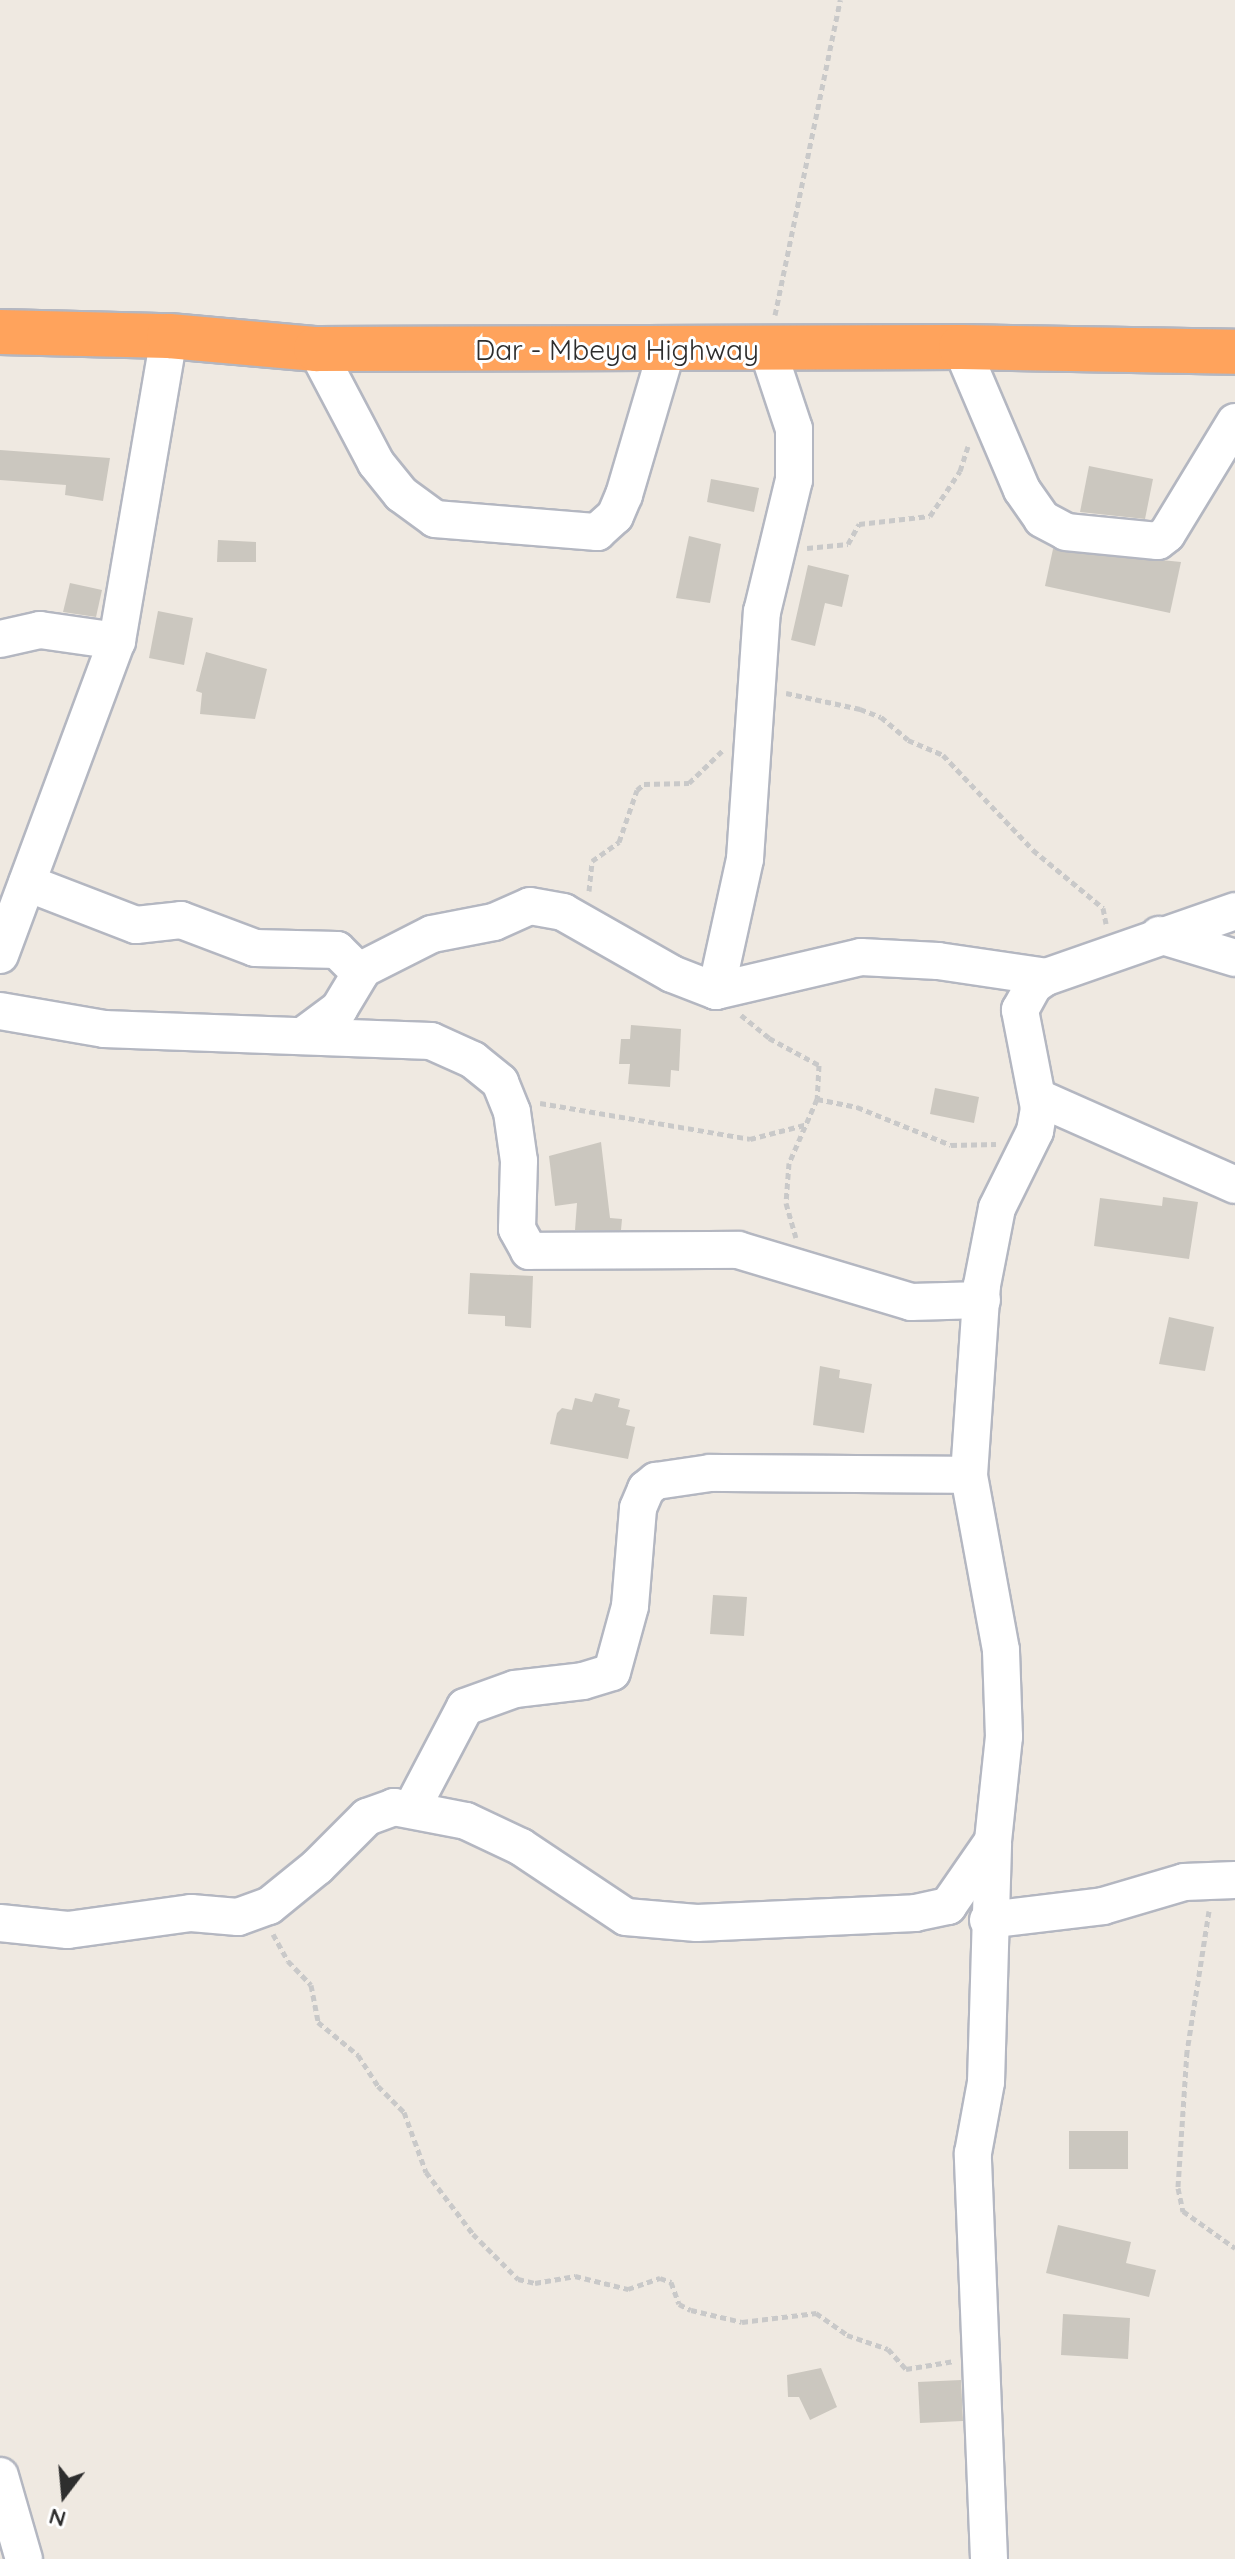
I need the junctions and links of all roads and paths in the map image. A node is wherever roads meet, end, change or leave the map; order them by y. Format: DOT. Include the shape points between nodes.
graph roads {
  1 [pos="840,0"];
  2 [pos="0,332"];
  3 [pos="169,336"];
  4 [pos="961,347"];
  5 [pos="316,349"];
  6 [pos="667,349"];
  7 [pos="768,351"];
  8 [pos="1235,352"];
  9 [pos="1235,422"];
  10 [pos="969,440"];
  11 [pos="778,550"];
  12 [pos="0,639"];
  13 [pos="117,641"];
  14 [pos="753,703"];
  15 [pos="27,883"];
  16 [pos="1235,911"];
  17 [pos="577,920"];
  18 [pos="1159,935"];
  19 [pos="1113,952"];
  20 [pos="0,955"];
  21 [pos="1235,958"];
  22 [pos="360,973"];
  23 [pos="1046,977"];
  24 [pos="721,991"];
  25 [pos="0,1011"];
  26 [pos="304,1035"];
  27 [pos="507,1098"];
  28 [pos="1039,1098"];
  29 [pos="817,1099"];
  30 [pos="808,1124"];
  31 [pos="1026,1149"];
  32 [pos="1235,1185"];
  33 [pos="806,1270"];
  34 [pos="982,1300"];
  35 [pos="969,1475"];
  36 [pos="412,1808"];
  37 [pos="993,1841"];
  38 [pos="1226,1880"];
  39 [pos="256,1910"];
  40 [pos="988,1920"];
  41 [pos="0,1923"];
  42 [pos="1235,2248"];
  43 [pos="978,2355"];
  44 [pos="0,2476"];
  45 [pos="24,2559"];
  46 [pos="989,2559"];
  1 -- 7 [label="path"];
  2 -- 3 [label="highway, Dar - Mbeya Highway"];
  3 -- 5 [label="highway, Dar - Mbeya Highway"];
  3 -- 13 [label="street"];
  4 -- 7 [label="highway, Dar - Mbeya Highway"];
  4 -- 8 [label="highway, Dar - Mbeya Highway"];
  4 -- 9 [label="street" via="1022,490 1042,519 1066,532 1158,541"];
  5 -- 6 [label="highway, Dar - Mbeya Highway"];
  5 -- 6 [label="street" via="376,463 401,494 435,519 597,532 615,516 624,495"];
  6 -- 7 [label="highway, Dar - Mbeya Highway"];
  7 -- 11 [label="street" via="794,429 794,480"];
  10 -- 11 [label="path" via="960,471 930,516 859,524 848,544"];
  11 -- 14 [label="street" via="762,612"];
  12 -- 13 [label="street" via="40,630"];
  13 -- 15 [label="street"];
  14 -- 17 [label="path" via="689,783 644,784 637,790 619,842 590,865 590,898"];
  14 -- 19 [label="path" via="860,709 943,755 1033,850 1103,908"];
  14 -- 24 [label="street" via="745,859"];
  15 -- 20 [label="street"];
  15 -- 22 [label="street" via="136,925 181,920 255,948 337,950"];
  16 -- 18 [label="street"];
  17 -- 22 [label="street" via="542,907 517,909 494,922 432,934"];
  17 -- 24 [label="street" via="672,974"];
  18 -- 19 [label="street"];
  18 -- 21 [label="street"];
  19 -- 23 [label="street"];
  22 -- 26 [label="street" via="339,1009"];
  23 -- 24 [label="street" via="938,961 861,957"];
  23 -- 28 [label="street" via="1034,985 1020,1010"];
  24 -- 29 [label="path" via="751,1025 819,1065"];
  25 -- 26 [label="street" via="104,1029"];
  26 -- 27 [label="street" via="431,1041 473,1060 500,1082"];
  27 -- 30 [label="path" via="750,1139"];
  27 -- 33 [label="street" via="519,1161 517,1229 529,1251 738,1250"];
  28 -- 31 [label="street"];
  28 -- 32 [label="street"];
  29 -- 30 [label="path"];
  29 -- 31 [label="path" via="857,1107 951,1145"];
  30 -- 33 [label="path" via="789,1163 786,1203"];
  31 -- 34 [label="street" via="997,1208"];
  33 -- 34 [label="street" via="911,1302"];
  34 -- 35 [label="street"];
  35 -- 36 [label="street" via="710,1473 656,1481 638,1508 630,1606 612,1672 515,1689 465,1707"];
  35 -- 37 [label="street" via="1003,1683"];
  36 -- 37 [label="street" via="466,1821 521,1847 605,1908 653,1921 937,1910 955,1896"];
  36 -- 39 [label="street" via="394,1807 367,1817 317,1867"];
  37 -- 40 [label="street"];
  38 -- 40 [label="street" via="1184,1882 1103,1906"];
  38 -- 42 [label="path" via="1187,2051 1178,2188 1183,2211"];
  39 -- 41 [label="street" via="238,1917 161,1916 101,1930"];
  39 -- 43 [label="path" via="288,1961 307,1978 318,2022 358,2055 404,2112 426,2172 473,2234 518,2279 535,2283 575,2276 628,2289 660,2278 671,2282 683,2307 742,2322 816,2313 847,2335 888,2349 913,2371"];
  40 -- 43 [label="street" via="986,2082 973,2153"];
  43 -- 46 [label="street"];
  44 -- 45 [label="street"];
}
